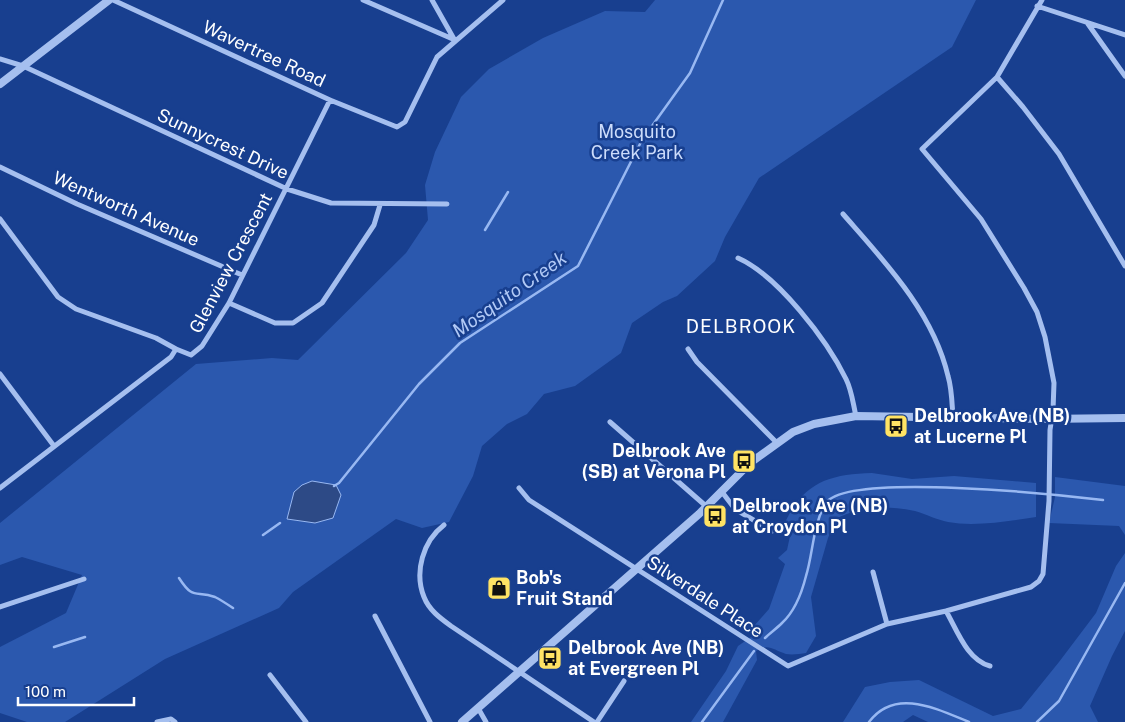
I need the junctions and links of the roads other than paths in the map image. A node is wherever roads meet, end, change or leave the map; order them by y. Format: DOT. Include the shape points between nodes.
graph roads {
  1 [pos="111,0"];
  2 [pos="364,0"];
  3 [pos="432,0"];
  4 [pos="504,0"];
  5 [pos="1042,0"];
  6 [pos="1038,6"];
  7 [pos="1087,23"];
  8 [pos="1125,35"];
  9 [pos="455,40"];
  10 [pos="0,59"];
  11 [pos="23,66"];
  12 [pos="1125,76"];
  13 [pos="996,77"];
  14 [pos="0,84"];
  15 [pos="330,100"];
  16 [pos="0,167"];
  17 [pos="286,190"];
  18 [pos="447,204"];
  19 [pos="380,205"];
  20 [pos="843,214"];
  21 [pos="0,219"];
  22 [pos="738,258"];
  23 [pos="1125,266"];
  24 [pos="242,275"];
  25 [pos="229,302"];
  26 [pos="688,349"];
  27 [pos="176,350"];
  28 [pos="0,374"];
  29 [pos="856,416"];
  30 [pos="953,418"];
  31 [pos="1125,418"];
  32 [pos="1052,419"];
  33 [pos="610,422"];
  34 [pos="776,442"];
  35 [pos="54,446"];
  36 [pos="0,488"];
  37 [pos="519,488"];
  38 [pos="722,492"];
  39 [pos="707,507"];
  40 [pos="444,525"];
  41 [pos="772,532"];
  42 [pos="637,570"];
  43 [pos="873,572"];
  44 [pos="84,579"];
  45 [pos="0,607"];
  46 [pos="946,611"];
  47 [pos="375,616"];
  48 [pos="887,624"];
  49 [pos="990,666"];
  50 [pos="519,672"];
  51 [pos="270,675"];
  52 [pos="624,680"];
  53 [pos="478,708"];
  54 [pos="157,722"];
  55 [pos="175,722"];
  56 [pos="306,722"];
  57 [pos="430,722"];
  58 [pos="462,722"];
  59 [pos="486,722"];
  60 [pos="596,722"];
  1 -- 11 [label="street"];
  1 -- 15 [label="street, Wavertree Road"];
  2 -- 9 [label="street"];
  3 -- 9 [label="street"];
  4 -- 9 [label="street"];
  5 -- 6 [label="street"];
  6 -- 7 [label="street"];
  6 -- 13 [label="street"];
  7 -- 8 [label="street"];
  7 -- 12 [label="street"];
  9 -- 15 [label="street, Wavertree Road" via="437,57 405,122 397,127"];
  10 -- 11 [label="street, Sunnycrest Drive"];
  11 -- 14 [label="street"];
  11 -- 17 [label="street, Sunnycrest Drive"];
  13 -- 23 [label="street" via="1059,154"];
  13 -- 32 [label="street, Silverdale Place" via="922,149 981,219 1037,312 1054,383"];
  15 -- 17 [label="street, Glenview Crescent"];
  16 -- 24 [label="street, Wentworth Avenue"];
  17 -- 19 [label="street, Sunnycrest Drive" via="331,203"];
  17 -- 24 [label="street, Glenview Crescent"];
  18 -- 19 [label="street, Sunnycrest Drive"];
  19 -- 25 [label="street" via="374,225 322,303 293,323 275,323"];
  20 -- 30 [label="street" via="895,274 925,320 949,377"];
  21 -- 27 [label="street" via="58,297 76,309 156,338"];
  22 -- 29 [label="street" via="750,263 788,297 817,333 846,379"];
  24 -- 25 [label="street, Glenview Crescent"];
  25 -- 27 [label="street, Glenview Crescent" via="202,346 191,355"];
  26 -- 34 [label="street"];
  27 -- 35 [label="street, Glenview Crescent"];
  28 -- 35 [label="street"];
  29 -- 30 [label="street"];
  29 -- 34 [label="street" via="814,424"];
  30 -- 32 [label="street"];
  31 -- 32 [label="street"];
  32 -- 46 [label="street, Silverdale Place" via="1043,574 1031,586"];
  33 -- 39 [label="street"];
  34 -- 38 [label="street"];
  35 -- 36 [label="street, Glenview Crescent"];
  37 -- 42 [label="street, Silverdale Place" via="529,500"];
  38 -- 39 [label="street"];
  38 -- 41 [label="street" via="735,509"];
  39 -- 42 [label="street"];
  40 -- 50 [label="street" via="427,546 422,561 420,584 424,598 450,626"];
  42 -- 48 [label="street, Silverdale Place" via="788,666"];
  42 -- 50 [label="street"];
  43 -- 48 [label="street"];
  44 -- 45 [label="street"];
  46 -- 48 [label="street, Silverdale Place"];
  46 -- 49 [label="street" via="971,654 982,664"];
  47 -- 57 [label="street"];
  50 -- 53 [label="street"];
  50 -- 60 [label="street"];
  51 -- 56 [label="street"];
  52 -- 60 [label="street"];
  53 -- 58 [label="street"];
  53 -- 59 [label="street"];
  54 -- 55 [label="street" via="171,719"];
}
